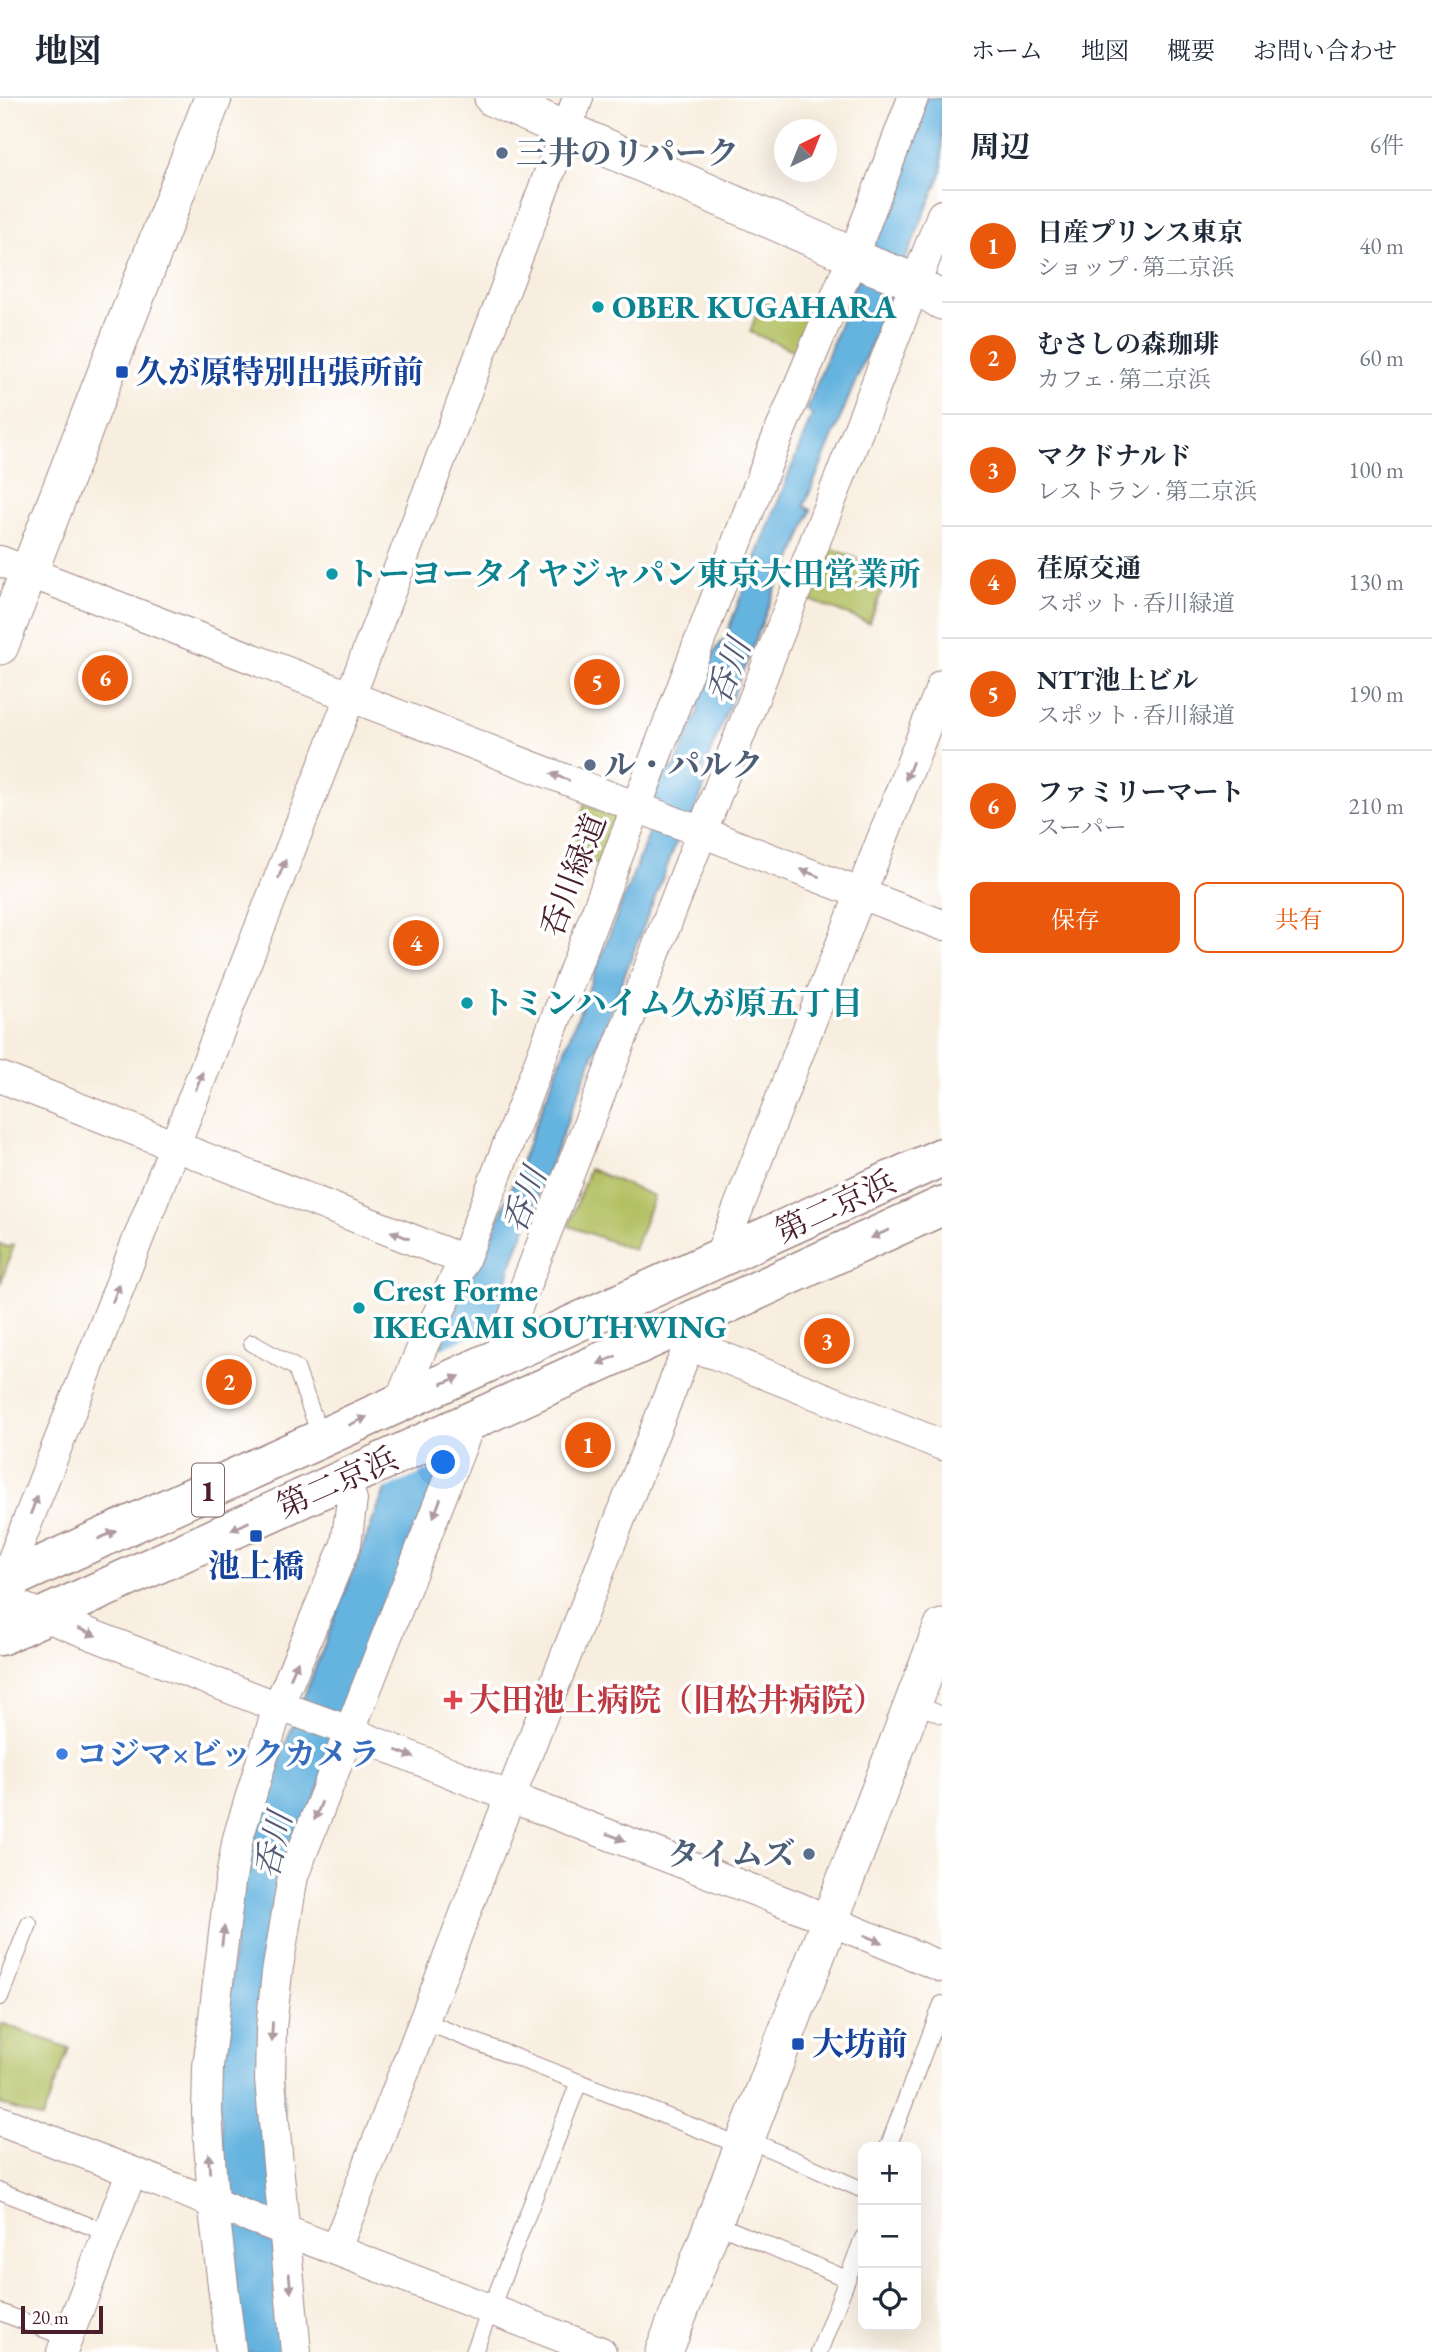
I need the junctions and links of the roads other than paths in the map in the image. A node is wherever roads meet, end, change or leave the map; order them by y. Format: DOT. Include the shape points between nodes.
graph roads {
  1 [pos="213,98"];
  2 [pos="493,98"];
  3 [pos="913,98"];
  4 [pos="572,114"];
  5 [pos="942,215"];
  6 [pos="856,258"];
  7 [pos="921,288"];
  8 [pos="14,566"];
  9 [pos="0,646"];
  10 [pos="942,685"];
  11 [pos="350,697"];
  12 [pos="642,808"];
  13 [pos="698,829"];
  14 [pos="861,893"];
  15 [pos="942,925"];
  16 [pos="0,1077"];
  17 [pos="174,1146"];
  18 [pos="942,1157"];
  19 [pos="942,1206"];
  20 [pos="464,1260"];
  21 [pos="718,1260"];
  22 [pos="683,1337"];
  23 [pos="252,1343"];
  24 [pos="491,1362"];
  25 [pos="408,1398"];
  26 [pos="466,1423"];
  27 [pos="321,1438"];
  28 [pos="942,1445"];
  29 [pos="344,1478"];
  30 [pos="1,1589"];
  31 [pos="44,1615"];
  32 [pos="942,1628"];
  33 [pos="0,1636"];
  34 [pos="286,1709"];
  35 [pos="928,1709"];
  36 [pos="345,1730"];
  37 [pos="510,1797"];
  38 [pos="830,1922"];
  39 [pos="29,1924"];
  40 [pos="942,1967"];
  41 [pos="0,1997"];
  42 [pos="942,2004"];
  43 [pos="423,2021"];
  44 [pos="579,2082"];
  45 [pos="0,2121"];
  46 [pos="744,2142"];
  47 [pos="890,2142"];
  48 [pos="131,2172"];
  49 [pos="858,2188"];
  50 [pos="0,2191"];
  51 [pos="219,2204"];
  52 [pos="713,2222"];
  53 [pos="282,2228"];
  54 [pos="108,2233"];
  55 [pos="337,2249"];
  56 [pos="858,2250"];
  57 [pos="847,2278"];
  58 [pos="492,2309"];
  59 [pos="0,2312"];
  60 [pos="64,2345"];
  61 [pos="231,2352"];
  62 [pos="296,2352"];
  63 [pos="474,2352"];
  64 [pos="601,2352"];
  65 [pos="664,2352"];
  66 [pos="819,2352"];
  1 -- 8 [label="street"];
  2 -- 4 [label="street"];
  3 -- 6 [label="street, 呑川緑道"];
  4 -- 6 [label="street"];
  4 -- 11 [label="street"];
  5 -- 7 [label="street"];
  6 -- 7 [label="street"];
  6 -- 12 [label="street, 呑川緑道" via="773,448"];
  7 -- 13 [label="street"];
  8 -- 9 [label="street"];
  8 -- 11 [label="street"];
  10 -- 14 [label="street, one-way"];
  12 -- 11 [label="street, one-way"];
  17 -- 11 [label="street, one-way"];
  12 -- 13 [label="street"];
  12 -- 20 [label="street, 呑川緑道"];
  14 -- 13 [label="street, one-way"];
  13 -- 24 [label="street"];
  14 -- 15 [label="street"];
  14 -- 21 [label="street"];
  16 -- 17 [label="street"];
  20 -- 17 [label="street, one-way"];
  30 -- 17 [label="street, one-way"];
  18 -- 21 [label="highway, 第二京浜 / 1"];
  19 -- 22 [label="highway, 第二京浜 / 1, one-way"];
  20 -- 25 [label="street, 呑川緑道" via="424,1343"];
  21 -- 24 [label="highway, 第二京浜 / 1"];
  22 -- 26 [label="highway, 第二京浜 / 1, one-way"];
  22 -- 28 [label="street"];
  22 -- 37 [label="street"];
  23 -- 27 [label="lane" via="296,1368"];
  25 -- 24 [label="highway, 第二京浜 / 1, one-way"];
  27 -- 25 [label="highway, 第二京浜 / 1, one-way"];
  26 -- 29 [label="highway, 第二京浜 / 1"];
  26 -- 36 [label="street, one-way"];
  30 -- 27 [label="highway, 第二京浜 / 1, one-way"];
  29 -- 31 [label="highway, 第二京浜 / 1, one-way"];
  34 -- 29 [label="street, one-way" via="346,1544 352,1500"];
  30 -- 31 [label="street"];
  31 -- 33 [label="highway, 第二京浜 / 1"];
  31 -- 34 [label="street, one-way"];
  32 -- 35 [label="street"];
  34 -- 36 [label="street"];
  51 -- 34 [label="street, one-way" via="207,2124 208,2067 230,1883 238,1838"];
  35 -- 38 [label="street"];
  36 -- 37 [label="street, one-way"];
  36 -- 53 [label="street, one-way" via="293,1876 277,1973 270,2081"];
  37 -- 38 [label="street, one-way"];
  37 -- 43 [label="street"];
  38 -- 40 [label="street, one-way"];
  38 -- 46 [label="street"];
  39 -- 41 [label="lane"];
  42 -- 47 [label="lane"];
  43 -- 44 [label="lane"];
  43 -- 55 [label="street"];
  44 -- 46 [label="lane"];
  44 -- 58 [label="lane"];
  45 -- 48 [label="street"];
  46 -- 49 [label="lane"];
  46 -- 52 [label="street"];
  48 -- 51 [label="street"];
  48 -- 54 [label="street"];
  50 -- 54 [label="lane"];
  51 -- 53 [label="street"];
  51 -- 61 [label="street"];
  52 -- 57 [label="lane"];
  52 -- 65 [label="street"];
  53 -- 55 [label="street"];
  53 -- 62 [label="street, one-way"];
  54 -- 60 [label="street"];
  55 -- 58 [label="street"];
  56 -- 57 [label="lane"];
  57 -- 66 [label="lane"];
  58 -- 63 [label="lane"];
  58 -- 64 [label="street"];
  59 -- 60 [label="lane"];
}
